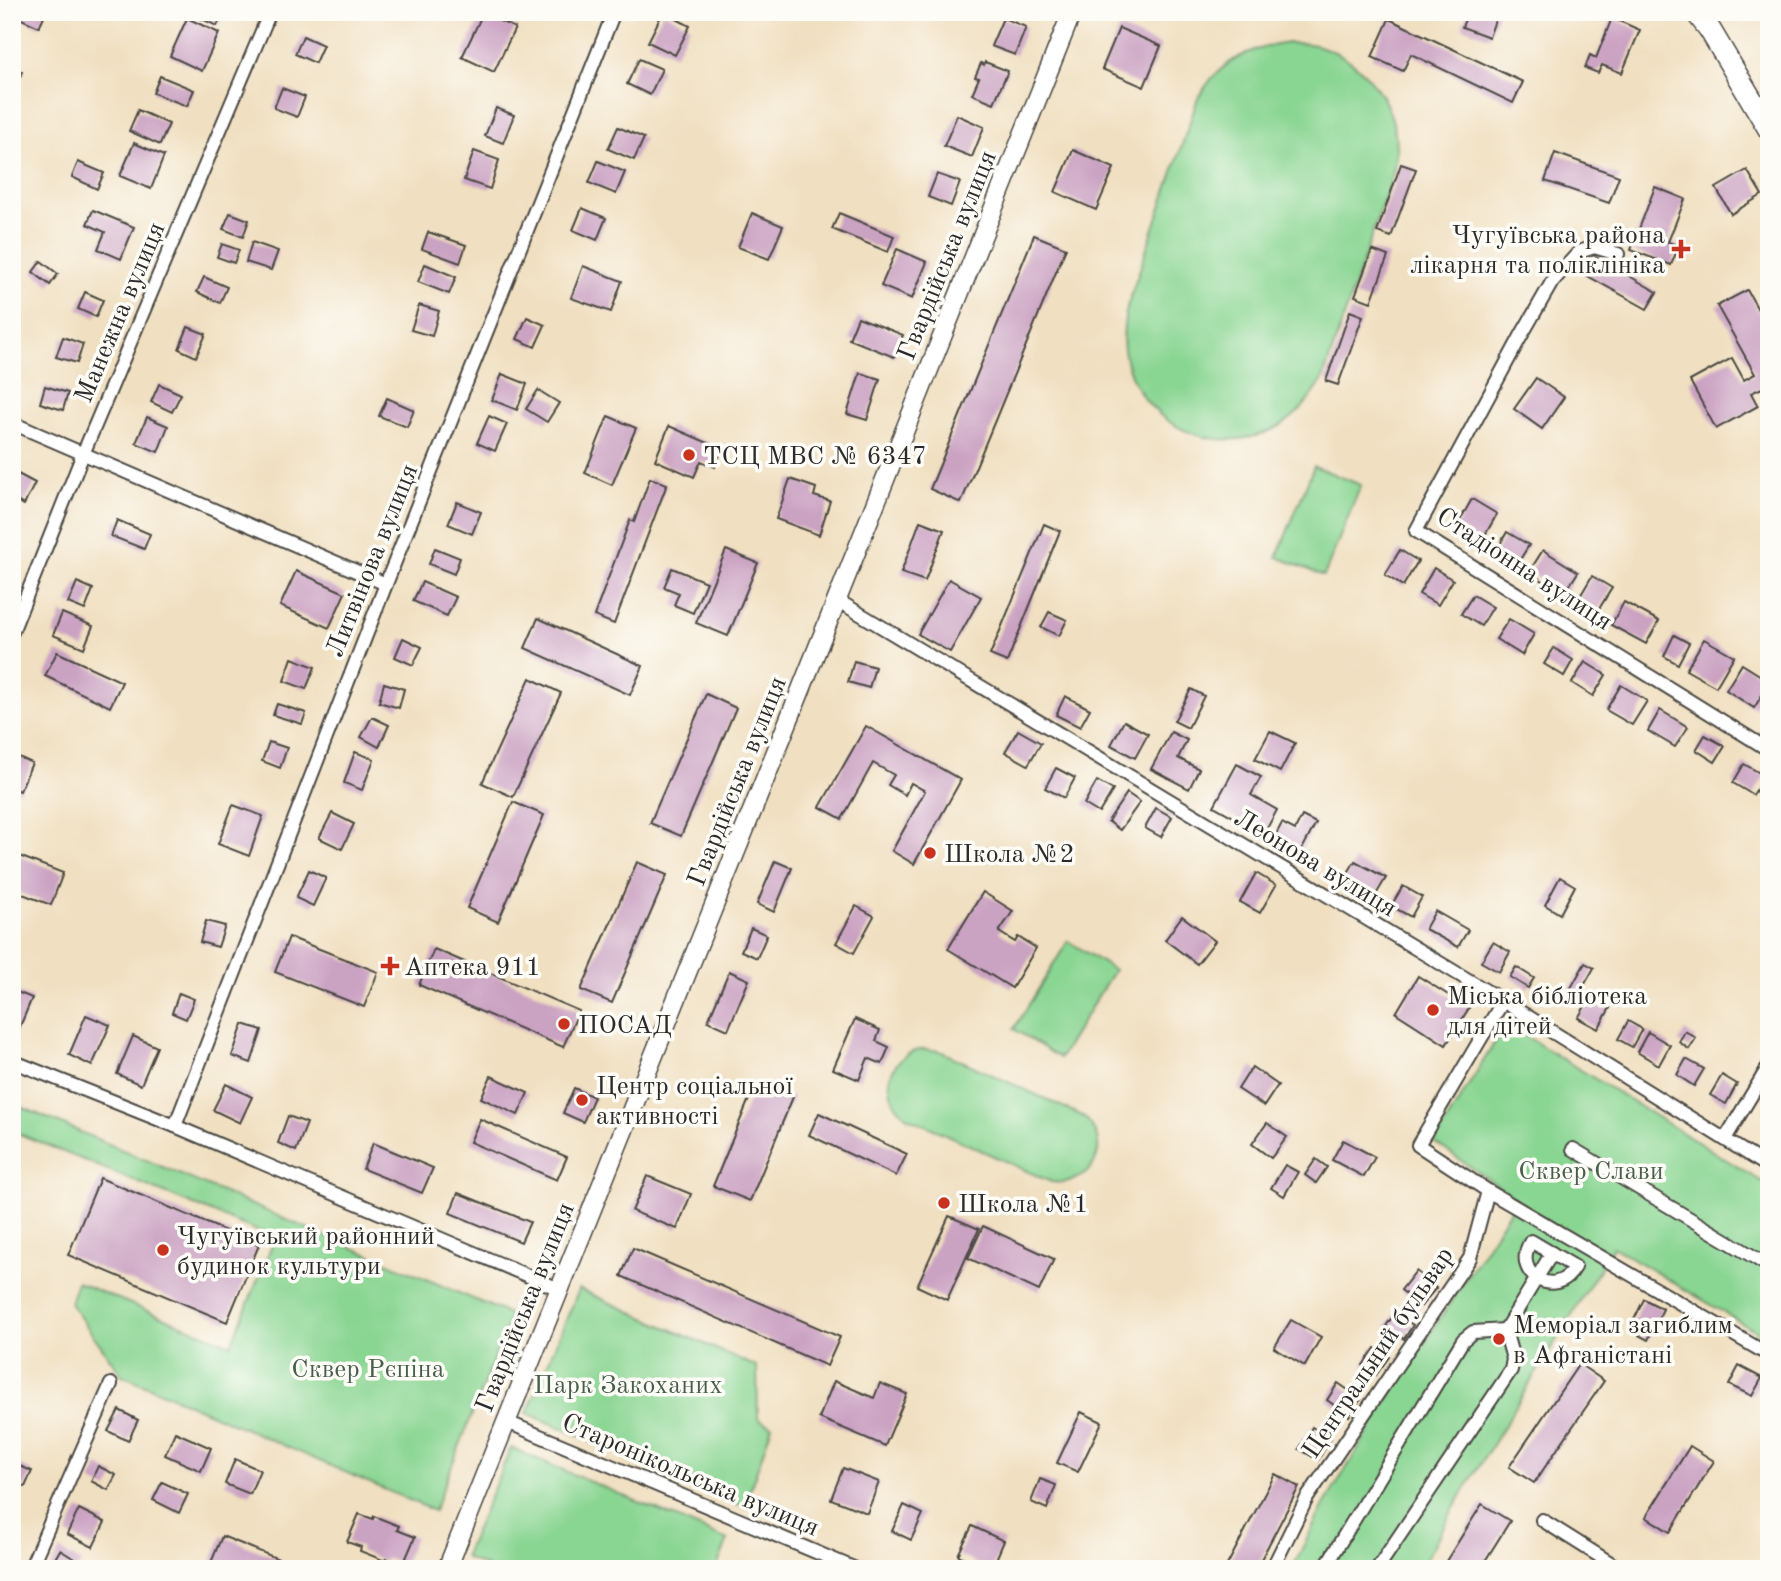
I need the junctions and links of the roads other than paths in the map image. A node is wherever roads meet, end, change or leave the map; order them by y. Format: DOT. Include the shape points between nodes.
graph roads {
  1 [pos="270,12"];
  2 [pos="614,12"];
  3 [pos="1072,12"];
  4 [pos="1696,12"];
  5 [pos="1769,129"];
  6 [pos="1618,254"];
  7 [pos="12,423"];
  8 [pos="83,454"];
  9 [pos="386,584"];
  10 [pos="837,600"];
  11 [pos="12,632"];
  12 [pos="1769,750"];
  13 [pos="1503,1001"];
  14 [pos="12,1061"];
  15 [pos="1769,1066"];
  16 [pos="175,1126"];
  17 [pos="1724,1139"];
  18 [pos="1573,1149"];
  19 [pos="1769,1167"];
  20 [pos="1488,1191"];
  21 [pos="1552,1254"];
  22 [pos="1769,1266"];
  23 [pos="1537,1279"];
  24 [pos="559,1289"];
  25 [pos="1505,1330"];
  26 [pos="1769,1355"];
  27 [pos="111,1384"];
  28 [pos="507,1422"];
  29 [pos="1542,1520"];
  30 [pos="30,1569"];
  31 [pos="447,1569"];
  32 [pos="856,1569"];
  33 [pos="1272,1569"];
  34 [pos="1324,1569"];
  35 [pos="1377,1569"];
  36 [pos="1620,1569"];
  1 -- 8 [label="street, Манежна вулиця"];
  2 -- 9 [label="street, Литвінова вулиця"];
  3 -- 10 [label="street, Гвардійська вулиця"];
  4 -- 5 [label="main road"];
  6 -- 12 [label="street, Стадіонна вулиця" via="1594,247 1579,252 1552,282 1416,531"];
  7 -- 8 [label="street"];
  8 -- 9 [label="street"];
  8 -- 11 [label="street, Манежна вулиця"];
  9 -- 16 [label="street, Литвінова вулиця"];
  10 -- 13 [label="street, Леонова вулиця"];
  10 -- 24 [label="street, Гвардійська вулиця"];
  13 -- 17 [label="street, Леонова вулиця"];
  13 -- 20 [label="street" via="1418,1145"];
  14 -- 16 [label="street"];
  15 -- 17 [label="street"];
  16 -- 24 [label="street"];
  17 -- 19 [label="street, Леонова вулиця"];
  18 -- 22 [label="street"];
  20 -- 26 [label="street"];
  20 -- 33 [label="street, Центральний бульвар" via="1470,1258 1307,1498"];
  21 -- 23 [label="street"];
  21 -- 23 [label="street" via="1529,1243 1525,1259"];
  21 -- 23 [label="street" via="1575,1267 1561,1281"];
  23 -- 25 [label="street"];
  24 -- 28 [label="street, Гвардійська вулиця"];
  25 -- 34 [label="street" via="1473,1332 1463,1340"];
  25 -- 35 [label="street" via="1513,1359 1511,1370"];
  27 -- 30 [label="street"];
  28 -- 31 [label="street, Гвардійська вулиця"];
  28 -- 32 [label="street, Старонікольська вулиця"];
  29 -- 36 [label="street"];
}
